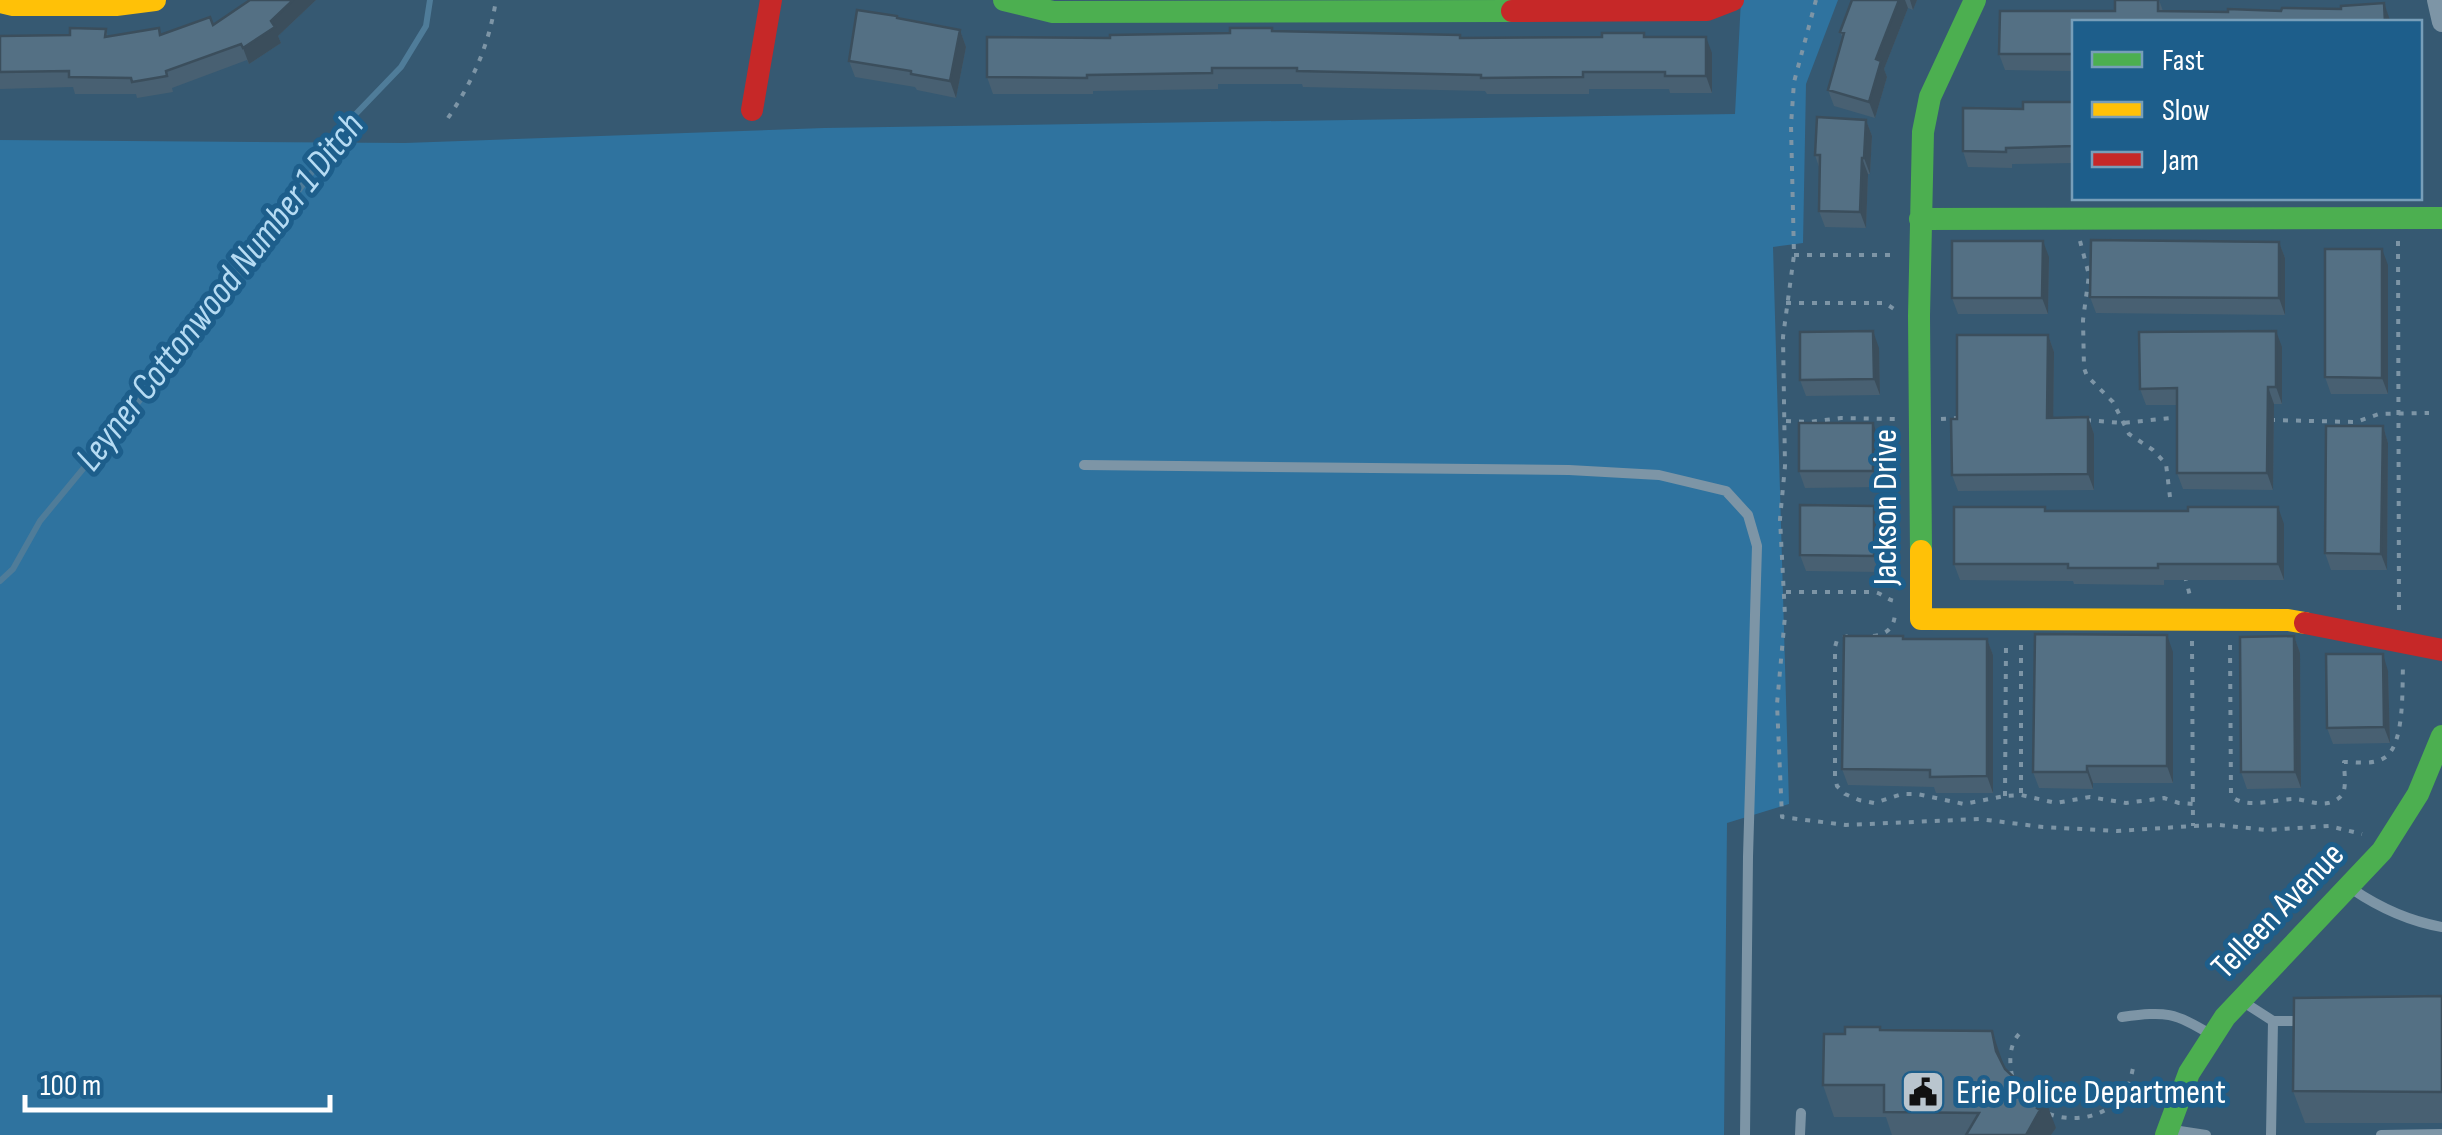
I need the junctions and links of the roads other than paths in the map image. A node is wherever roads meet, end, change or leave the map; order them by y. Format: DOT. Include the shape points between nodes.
graph roads {
  1 [pos="155,0"];
  2 [pos="771,0"];
  3 [pos="1008,0"];
  4 [pos="1734,0"];
  5 [pos="1975,0"];
  6 [pos="2437,0"];
  7 [pos="0,2"];
  8 [pos="2442,22"];
  9 [pos="752,110"];
  10 [pos="2442,218"];
  11 [pos="1920,219"];
  12 [pos="1084,465"];
  13 [pos="2442,650"];
  14 [pos="2440,748"];
  15 [pos="2348,887"];
  16 [pos="2442,927"];
  17 [pos="2241,1000"];
  18 [pos="2122,1017"];
  19 [pos="2310,1021"];
  20 [pos="2273,1022"];
  21 [pos="2213,1036"];
  22 [pos="1801,1112"];
  23 [pos="2167,1132"];
  24 [pos="2442,1134"];
  25 [pos="1745,1135"];
  26 [pos="1800,1135"];
  27 [pos="2206,1135"];
  28 [pos="2271,1135"];
  29 [pos="2380,1135"];
  1 -- 7 [label="street" via="116,6"];
  2 -- 9 [label="street"];
  3 -- 4 [label="street" via="1054,12 1707,10"];
  5 -- 11 [label="street, Jackson Drive" via="1930,97"];
  6 -- 8 [label="street"];
  10 -- 11 [label="street"];
  11 -- 13 [label="street, Jackson Drive" via="1921,620 2288,620"];
  12 -- 25 [label="lane" via="1569,470 1659,474 1726,490 1748,515 1757,546"];
  14 -- 15 [label="street, Telleen Avenue" via="2382,851"];
  15 -- 16 [label="lane" via="2399,916"];
  15 -- 17 [label="street, Telleen Avenue"];
  17 -- 20 [label="lane"];
  17 -- 21 [label="street, Telleen Avenue"];
  18 -- 21 [label="lane" via="2180,1017"];
  19 -- 20 [label="lane"];
  20 -- 28 [label="lane"];
  21 -- 23 [label="street, Telleen Avenue"];
  22 -- 26 [label="lane"];
  23 -- 27 [label="lane"];
  24 -- 29 [label="lane"];
}
